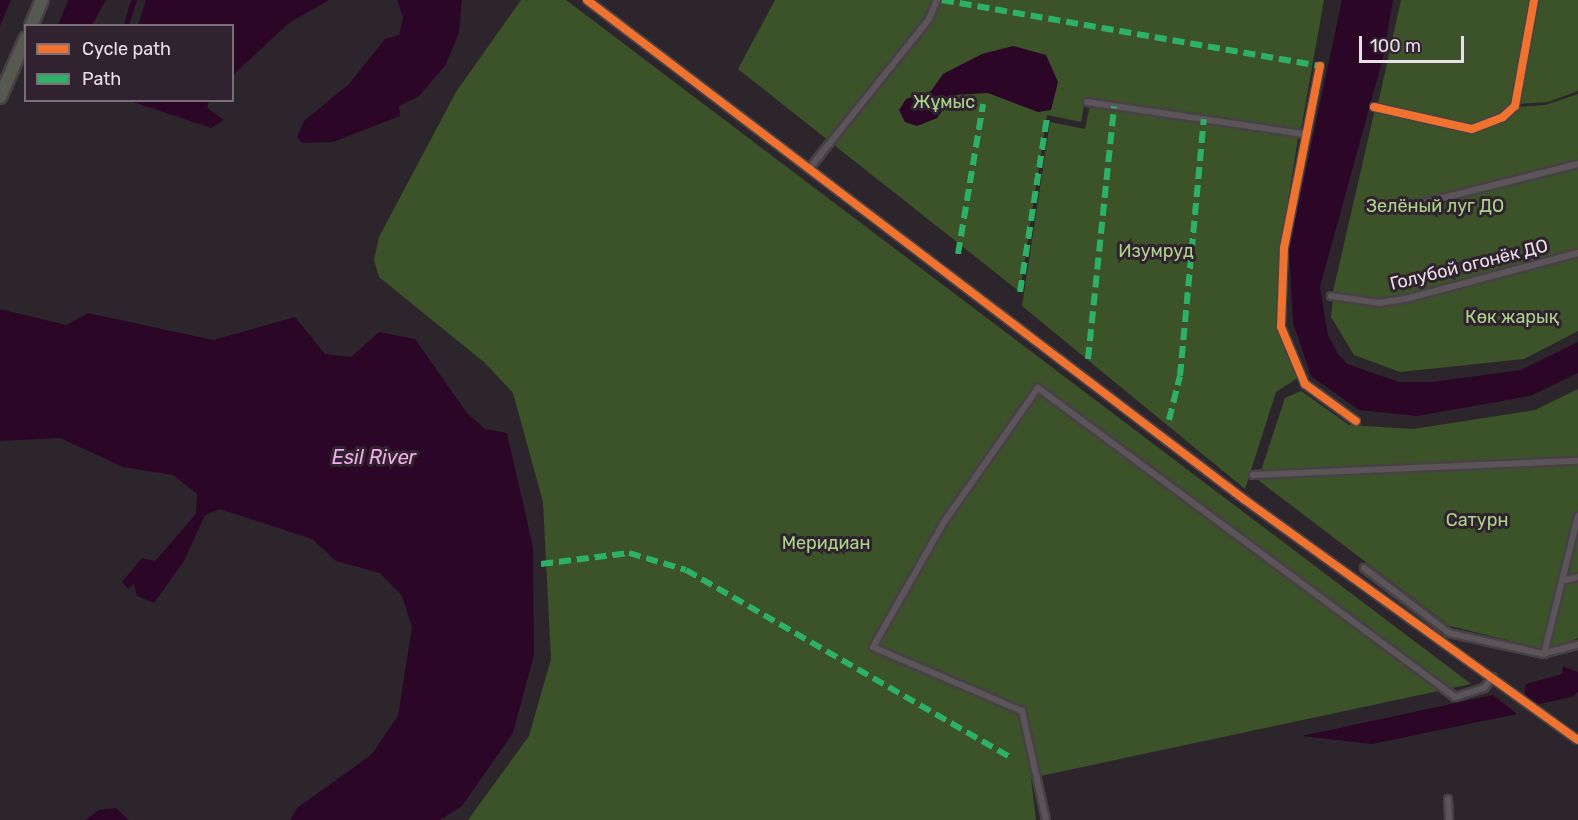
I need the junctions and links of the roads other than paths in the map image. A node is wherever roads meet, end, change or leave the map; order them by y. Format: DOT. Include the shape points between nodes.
graph roads {
  1 [pos="42,0"];
  2 [pos="587,0"];
  3 [pos="937,0"];
  4 [pos="1534,0"];
  5 [pos="32,24"];
  6 [pos="24,43"];
  7 [pos="1320,66"];
  8 [pos="0,97"];
  9 [pos="1087,102"];
  10 [pos="1374,107"];
  11 [pos="1304,134"];
  12 [pos="1578,164"];
  13 [pos="809,169"];
  14 [pos="1423,202"];
  15 [pos="1578,253"];
  16 [pos="1331,296"];
  17 [pos="1356,421"];
  18 [pos="1578,461"];
  19 [pos="1253,475"];
  20 [pos="1578,516"];
  21 [pos="1364,568"];
  22 [pos="1578,577"];
  23 [pos="1565,580"];
  24 [pos="1578,645"];
  25 [pos="1545,652"];
  26 [pos="1493,677"];
  27 [pos="1577,738"];
  28 [pos="1448,799"];
  29 [pos="1046,820"];
  30 [pos="1449,820"];
  1 -- 5 [label="highway"];
  2 -- 13 [label="street"];
  3 -- 13 [label="street" via="929,19"];
  4 -- 10 [label="street" via="1515,106 1503,117 1472,129"];
  6 -- 8 [label="highway"];
  7 -- 11 [label="street"];
  9 -- 11 [label="street"];
  11 -- 17 [label="street" via="1284,248 1281,327 1305,384"];
  12 -- 14 [label="street"];
  13 -- 26 [label="street" via="1245,500"];
  15 -- 16 [label="street, Голубой огонёк ДО" via="1409,298 1379,303"];
  18 -- 19 [label="street"];
  20 -- 23 [label="street"];
  21 -- 25 [label="street" via="1449,633"];
  22 -- 23 [label="street"];
  23 -- 25 [label="street"];
  24 -- 25 [label="street"];
  26 -- 27 [label="street"];
  26 -- 29 [label="street" via="1484,688 1455,697 1038,388 944,522 873,647 1022,711"];
  28 -- 30 [label="street"];
}
